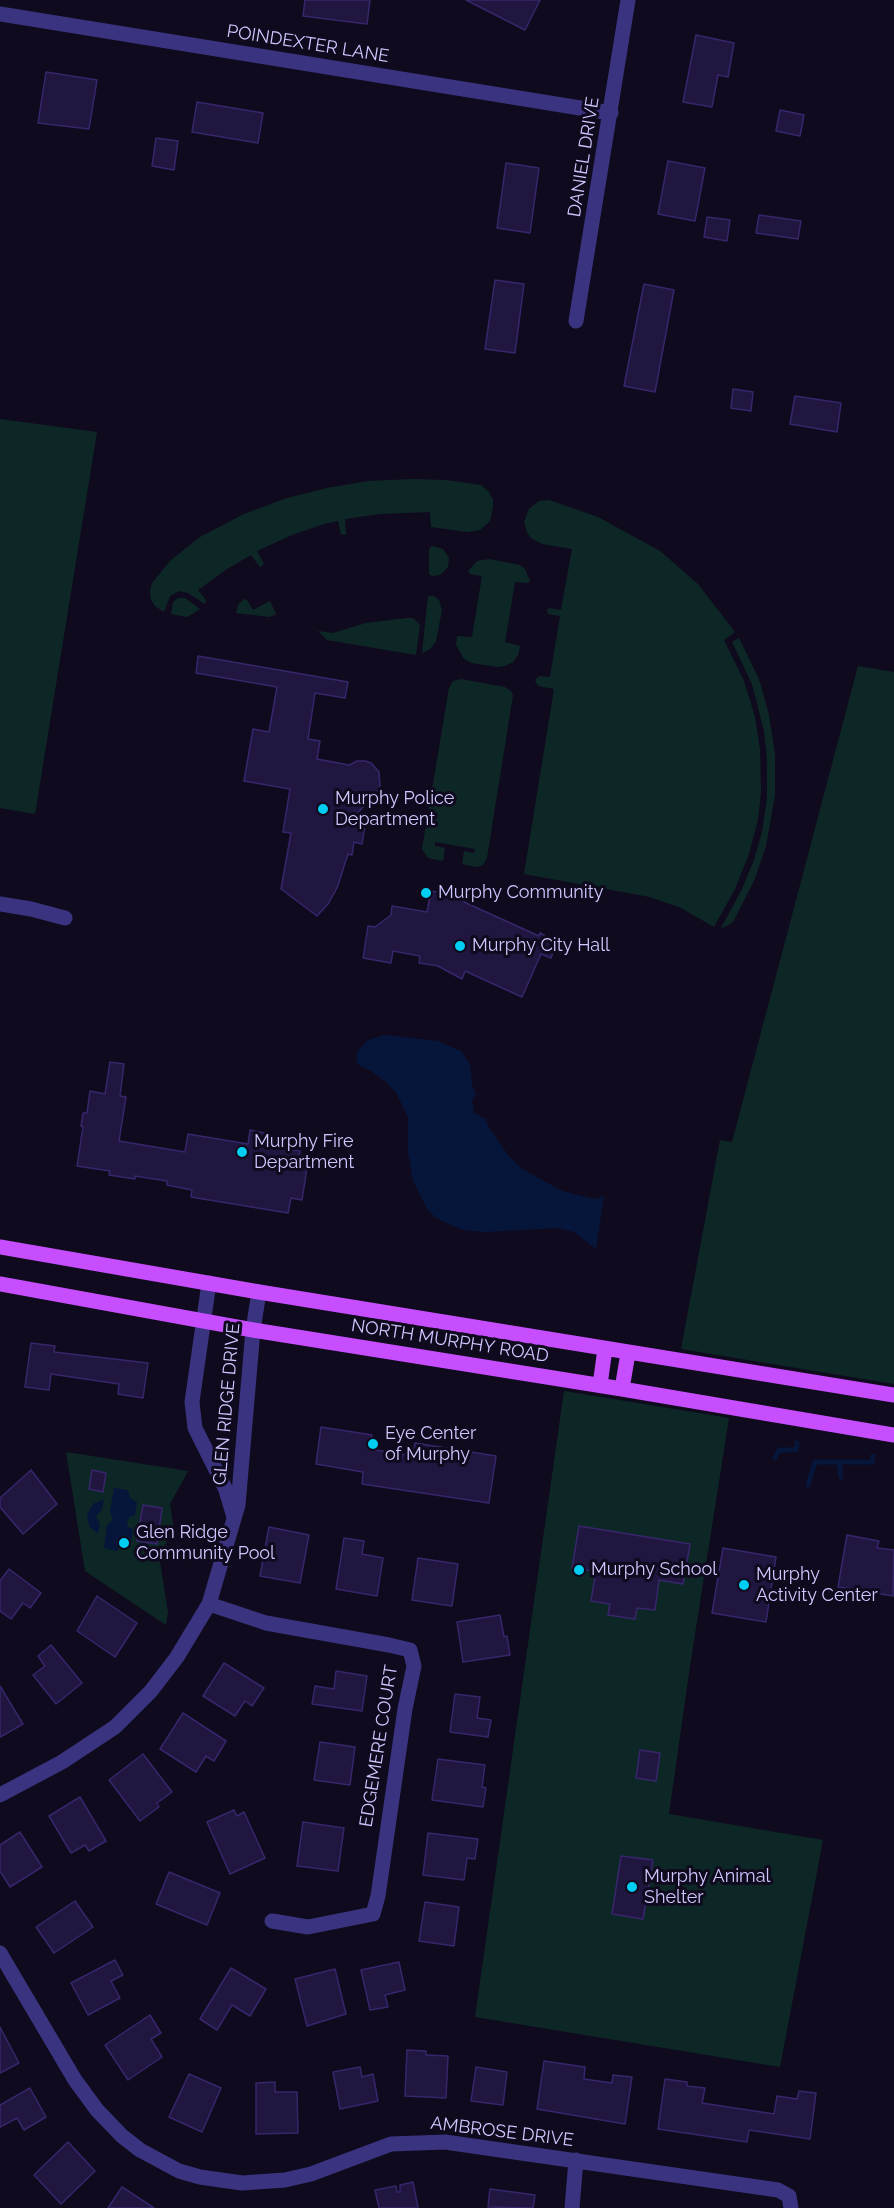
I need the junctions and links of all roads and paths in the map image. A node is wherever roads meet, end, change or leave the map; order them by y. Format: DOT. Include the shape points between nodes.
graph roads {
  1 [pos="628,0"];
  2 [pos="0,14"];
  3 [pos="611,113"];
  4 [pos="576,321"];
  5 [pos="0,904"];
  6 [pos="65,918"];
  7 [pos="0,1247"];
  8 [pos="208,1283"];
  9 [pos="0,1284"];
  10 [pos="259,1292"];
  11 [pos="202,1321"];
  12 [pos="252,1330"];
  13 [pos="605,1349"];
  14 [pos="628,1353"];
  15 [pos="600,1385"];
  16 [pos="622,1389"];
  17 [pos="894,1395"];
  18 [pos="894,1435"];
  19 [pos="234,1520"];
  20 [pos="209,1604"];
  21 [pos="0,1795"];
  22 [pos="272,1921"];
  23 [pos="0,1953"];
  24 [pos="576,2160"];
  25 [pos="790,2202"];
  26 [pos="572,2208"];
  1 -- 3 [label="street, DANIEL DRIVE"];
  2 -- 3 [label="street, POINDEXTER LANE"];
  3 -- 4 [label="street, DANIEL DRIVE"];
  5 -- 6 [label="street"];
  7 -- 8 [label="main road, NORTH MURPHY ROAD"];
  8 -- 10 [label="main road, NORTH MURPHY ROAD"];
  8 -- 11 [label="street, GLEN RIDGE DRIVE"];
  9 -- 11 [label="main road, NORTH MURPHY ROAD"];
  10 -- 12 [label="street, GLEN RIDGE DRIVE"];
  10 -- 13 [label="main road, NORTH MURPHY ROAD"];
  11 -- 12 [label="main road, NORTH MURPHY ROAD"];
  11 -- 19 [label="street, GLEN RIDGE DRIVE" via="192,1402 195,1428 226,1490"];
  12 -- 15 [label="main road, NORTH MURPHY ROAD"];
  12 -- 19 [label="street, GLEN RIDGE DRIVE"];
  13 -- 14 [label="main road, NORTH MURPHY ROAD"];
  13 -- 15 [label="main road"];
  14 -- 16 [label="main road"];
  14 -- 17 [label="main road, NORTH MURPHY ROAD"];
  15 -- 16 [label="main road, NORTH MURPHY ROAD"];
  16 -- 18 [label="main road, NORTH MURPHY ROAD"];
  19 -- 20 [label="street, GLEN RIDGE DRIVE"];
  20 -- 21 [label="street, GLEN RIDGE DRIVE" via="177,1657 151,1691 115,1727 62,1762"];
  20 -- 22 [label="street, EDGEMERE COURT" via="266,1623 410,1650 414,1666 373,1914 308,1927"];
  23 -- 24 [label="street, AMBROSE DRIVE" via="96,2110 140,2150 179,2170 221,2181 264,2183 311,2174 376,2148 405,2142 445,2142"];
  24 -- 25 [label="street, AMBROSE DRIVE" via="778,2190"];
  24 -- 26 [label="street"];
}
